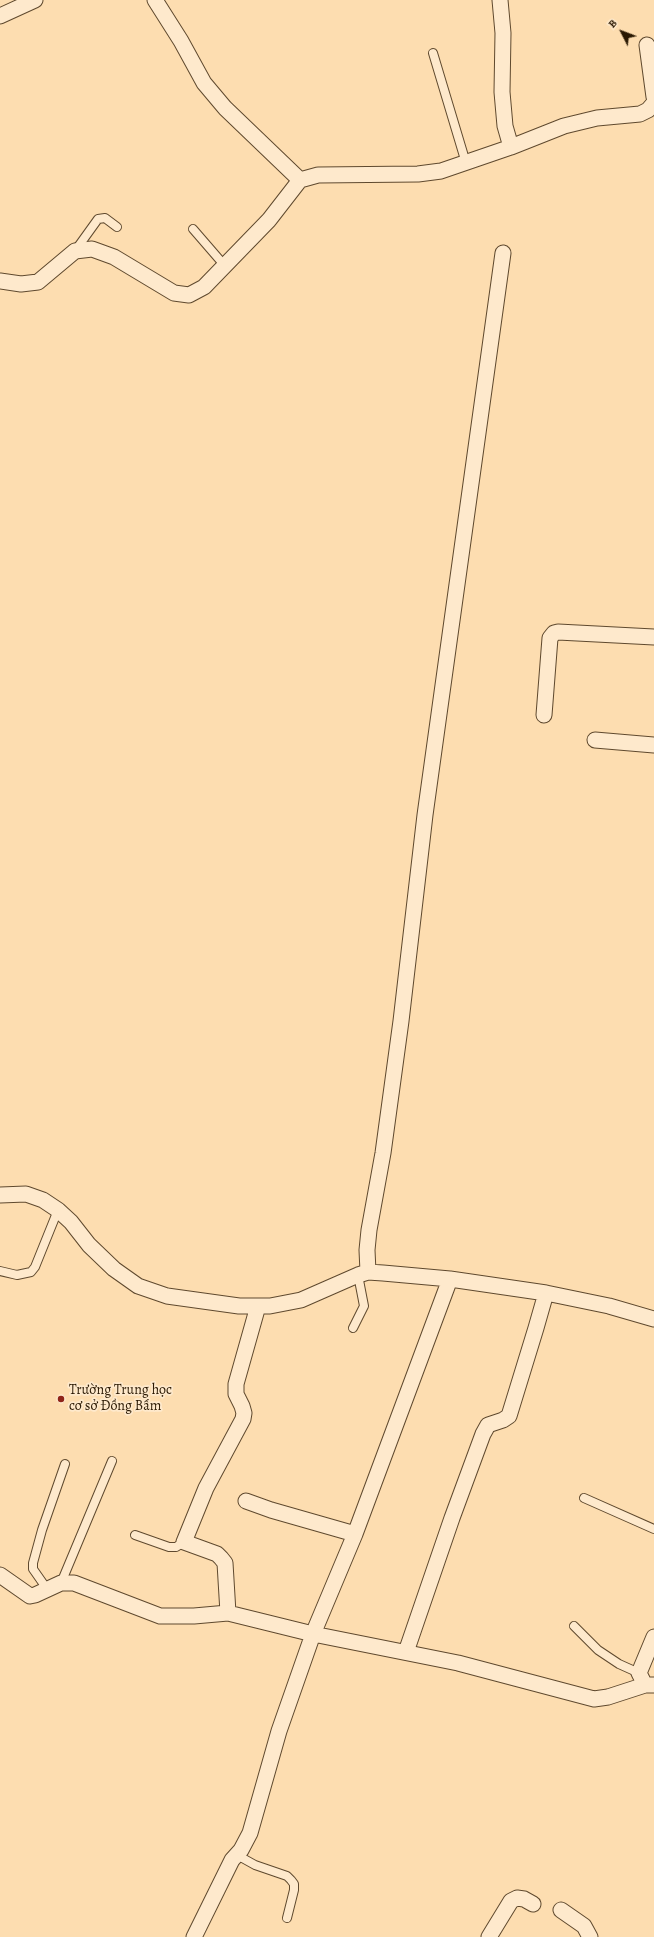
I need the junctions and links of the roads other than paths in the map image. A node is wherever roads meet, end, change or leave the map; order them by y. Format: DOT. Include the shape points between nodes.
graph roads {
  1 [pos="35,0"];
  2 [pos="155,0"];
  3 [pos="500,0"];
  4 [pos="0,16"];
  5 [pos="647,45"];
  6 [pos="433,53"];
  7 [pos="654,97"];
  8 [pos="654,103"];
  9 [pos="511,148"];
  10 [pos="466,163"];
  11 [pos="300,180"];
  12 [pos="117,227"];
  13 [pos="193,229"];
  14 [pos="75,251"];
  15 [pos="503,253"];
  16 [pos="224,266"];
  17 [pos="0,281"];
  18 [pos="654,637"];
  19 [pos="544,715"];
  20 [pos="595,740"];
  21 [pos="654,744"];
  22 [pos="0,1195"];
  23 [pos="58,1210"];
  24 [pos="0,1271"];
  25 [pos="363,1274"];
  26 [pos="450,1279"];
  27 [pos="546,1293"];
  28 [pos="258,1306"];
  29 [pos="654,1319"];
  30 [pos="352,1328"];
  31 [pos="112,1462"];
  32 [pos="65,1464"];
  33 [pos="584,1498"];
  34 [pos="246,1501"];
  35 [pos="654,1529"];
  36 [pos="355,1534"];
  37 [pos="135,1535"];
  38 [pos="184,1542"];
  39 [pos="0,1576"];
  40 [pos="61,1583"];
  41 [pos="47,1589"];
  42 [pos="228,1613"];
  43 [pos="574,1626"];
  44 [pos="313,1634"];
  45 [pos="654,1638"];
  46 [pos="406,1652"];
  47 [pos="646,1681"];
  48 [pos="237,1854"];
  49 [pos="534,1904"];
  50 [pos="562,1910"];
  51 [pos="287,1918"];
  52 [pos="194,1937"];
  53 [pos="489,1937"];
  54 [pos="590,1937"];
  1 -- 4 [label="street"];
  2 -- 11 [label="street" via="204,84"];
  3 -- 9 [label="street" via="503,33 502,92 505,126"];
  5 -- 7 [label="street"];
  6 -- 10 [label="lane"];
  8 -- 9 [label="street" via="640,114 597,118 564,126"];
  9 -- 10 [label="street"];
  10 -- 11 [label="street" via="441,171 418,174 318,175"];
  11 -- 16 [label="street" via="273,216"];
  12 -- 14 [label="lane" via="106,218 98,219"];
  13 -- 16 [label="lane"];
  14 -- 16 [label="street" via="92,249 114,257 174,293 189,295 204,287"];
  14 -- 17 [label="street" via="38,282 21,284"];
  15 -- 25 [label="street" via="427,800 382,1160"];
  18 -- 19 [label="street" via="554,633 550,638"];
  20 -- 21 [label="street"];
  22 -- 23 [label="street" via="26,1194 43,1200"];
  23 -- 24 [label="lane" via="35,1267 30,1272 17,1275"];
  23 -- 28 [label="street" via="114,1269 138,1286 167,1296 233,1306"];
  25 -- 26 [label="street"];
  25 -- 28 [label="street" via="301,1300"];
  25 -- 30 [label="lane" via="364,1306"];
  26 -- 27 [label="street"];
  26 -- 36 [label="street"];
  27 -- 29 [label="street" via="609,1306"];
  27 -- 46 [label="street" via="509,1416 488,1425 483,1434"];
  28 -- 38 [label="street" via="236,1384 236,1394 244,1413 243,1419 206,1488"];
  31 -- 40 [label="lane"];
  32 -- 41 [label="lane" via="32,1563 33,1569"];
  33 -- 35 [label="lane"];
  34 -- 36 [label="street"];
  36 -- 44 [label="street"];
  37 -- 38 [label="lane" via="169,1547 176,1547"];
  38 -- 42 [label="street" via="217,1554 225,1563"];
  39 -- 41 [label="street" via="30,1596"];
  40 -- 41 [label="street"];
  40 -- 42 [label="street" via="74,1583 160,1616"];
  42 -- 44 [label="street"];
  43 -- 47 [label="lane" via="598,1650"];
  44 -- 46 [label="street"];
  44 -- 48 [label="street" via="279,1731 250,1833"];
  45 -- 47 [label="street"];
  46 -- 47 [label="street" via="458,1662 594,1698 608,1697"];
  48 -- 51 [label="lane" via="255,1865 287,1876 291,1880 294,1890"];
  48 -- 52 [label="street"];
  49 -- 53 [label="street" via="517,1898 511,1901"];
  50 -- 54 [label="street" via="584,1926"];
}
